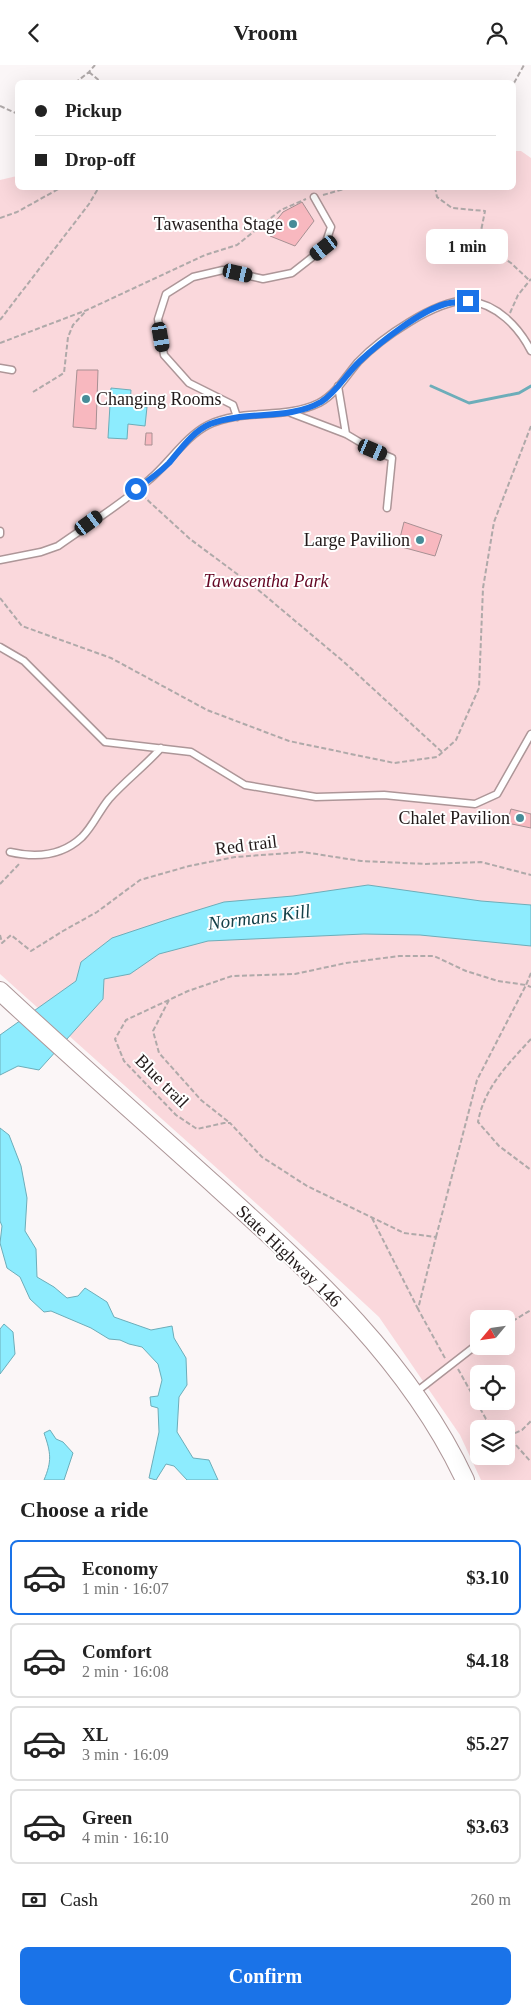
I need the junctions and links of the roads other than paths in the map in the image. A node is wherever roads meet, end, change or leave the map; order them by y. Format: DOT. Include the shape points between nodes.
graph roads {
  1 [pos="314,197"];
  2 [pos="531,351"];
  3 [pos="0,367"];
  4 [pos="12,371"];
  5 [pos="338,386"];
  6 [pos="291,413"];
  7 [pos="237,417"];
  8 [pos="346,433"];
  9 [pos="387,508"];
  10 [pos="0,531"];
  11 [pos="0,535"];
  12 [pos="0,558"];
  13 [pos="0,647"];
  14 [pos="531,734"];
  15 [pos="161,748"];
  16 [pos="10,852"];
  17 [pos="0,991"];
  18 [pos="470,1350"];
  19 [pos="414,1393"];
  20 [pos="465,1480"];
  1 -- 7 [label="lane" via="331,227 324,248 292,273 263,279 223,271 193,277 166,294 158,319 164,355 189,383 233,405"];
  2 -- 5 [label="lane" via="508,319 487,305 468,301 443,304 388,337"];
  3 -- 4 [label="lane"];
  5 -- 6 [label="lane" via="318,403"];
  5 -- 8 [label="lane"];
  6 -- 7 [label="lane"];
  6 -- 8 [label="lane"];
  7 -- 12 [label="lane" via="208,425 193,435 168,464 58,546"];
  8 -- 9 [label="lane" via="392,458"];
  10 -- 11 [label="lane"];
  13 -- 15 [label="lane" via="24,661 105,742"];
  14 -- 15 [label="lane" via="498,794 475,804 384,795 316,797 245,785 191,752"];
  15 -- 16 [label="lane" via="109,799 82,836 66,849 27,856"];
  17 -- 19 [label="main road, State Highway 146" via="282,1246 380,1348"];
  18 -- 19 [label="lane"];
  19 -- 20 [label="main road, State Highway 146"];
}
